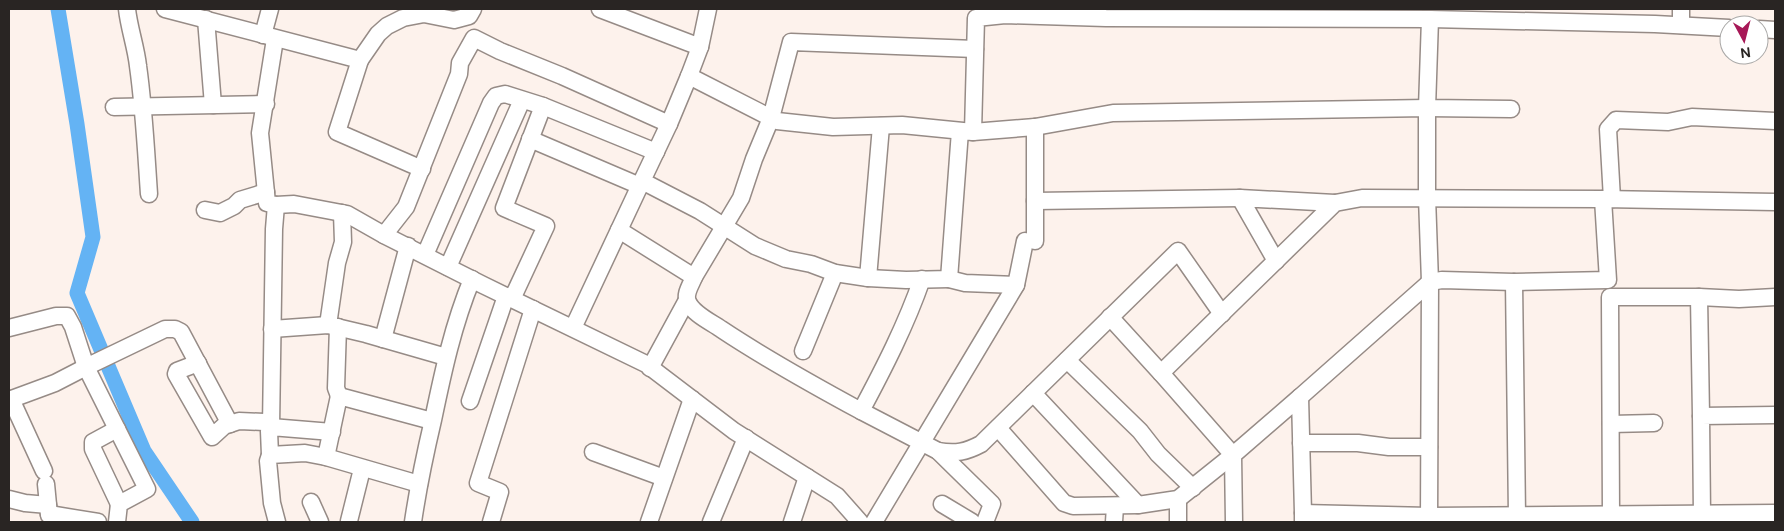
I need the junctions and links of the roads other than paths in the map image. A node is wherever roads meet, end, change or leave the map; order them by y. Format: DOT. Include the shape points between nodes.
graph roads {
  1 [pos="127,9"];
  2 [pos="165,9"];
  3 [pos="270,9"];
  4 [pos="473,9"];
  5 [pos="600,9"];
  6 [pos="708,9"];
  7 [pos="1681,9"];
  8 [pos="1018,12"];
  9 [pos="1172,13"];
  10 [pos="975,14"];
  11 [pos="1260,14"];
  12 [pos="206,19"];
  13 [pos="1430,19"];
  14 [pos="1681,25"];
  15 [pos="1719,27"];
  16 [pos="269,37"];
  17 [pos="700,47"];
  18 [pos="975,49"];
  19 [pos="360,60"];
  20 [pos="689,76"];
  21 [pos="522,100"];
  22 [pos="266,104"];
  23 [pos="212,105"];
  24 [pos="143,106"];
  25 [pos="543,106"];
  26 [pos="114,107"];
  27 [pos="1427,108"];
  28 [pos="1511,109"];
  29 [pos="771,118"];
  30 [pos="1775,122"];
  31 [pos="669,124"];
  32 [pos="881,126"];
  33 [pos="1035,127"];
  34 [pos="967,131"];
  35 [pos="530,139"];
  36 [pos="656,152"];
  37 [pos="422,169"];
  38 [pos="641,184"];
  39 [pos="266,192"];
  40 [pos="149,194"];
  41 [pos="1426,197"];
  42 [pos="1240,198"];
  43 [pos="1608,199"];
  44 [pos="1035,201"];
  45 [pos="1335,202"];
  46 [pos="1775,202"];
  47 [pos="276,205"];
  48 [pos="205,210"];
  49 [pos="342,213"];
  50 [pos="724,226"];
  51 [pos="619,230"];
  52 [pos="384,235"];
  53 [pos="408,246"];
  54 [pos="425,255"];
  55 [pos="1276,261"];
  56 [pos="448,267"];
  57 [pos="835,273"];
  58 [pos="694,277"];
  59 [pos="868,278"];
  60 [pos="472,279"];
  61 [pos="922,279"];
  62 [pos="949,279"];
  63 [pos="1608,280"];
  64 [pos="1430,282"];
  65 [pos="1514,282"];
  66 [pos="1016,285"];
  67 [pos="1610,297"];
  68 [pos="1699,297"];
  69 [pos="1775,297"];
  70 [pos="509,298"];
  71 [pos="687,300"];
  72 [pos="533,309"];
  73 [pos="1222,314"];
  74 [pos="1110,317"];
  75 [pos="333,326"];
  76 [pos="9,328"];
  77 [pos="573,328"];
  78 [pos="272,329"];
  79 [pos="383,339"];
  80 [pos="803,351"];
  81 [pos="446,357"];
  82 [pos="1067,360"];
  83 [pos="198,363"];
  84 [pos="91,365"];
  85 [pos="650,368"];
  86 [pos="1160,373"];
  87 [pos="1033,393"];
  88 [pos="339,396"];
  89 [pos="1300,397"];
  90 [pos="692,399"];
  91 [pos="10,400"];
  92 [pos="470,401"];
  93 [pos="861,411"];
  94 [pos="1775,415"];
  95 [pos="1701,416"];
  96 [pos="432,420"];
  97 [pos="230,424"];
  98 [pos="1611,424"];
  99 [pos="1654,424"];
  100 [pos="271,427"];
  101 [pos="998,428"];
  102 [pos="117,429"];
  103 [pos="332,432"];
  104 [pos="746,438"];
  105 [pos="922,442"];
  106 [pos="1301,443"];
  107 [pos="1429,447"];
  108 [pos="938,451"];
  109 [pos="593,452"];
  110 [pos="270,455"];
  111 [pos="1233,455"];
  112 [pos="326,457"];
  113 [pos="362,468"];
  114 [pos="664,478"];
  115 [pos="807,478"];
  116 [pos="419,484"];
  117 [pos="1193,488"];
  118 [pos="9,499"];
  119 [pos="1178,499"];
  120 [pos="311,502"];
  121 [pos="119,504"];
  122 [pos="942,504"];
  123 [pos="1138,505"];
  124 [pos="1114,506"];
  125 [pos="1775,513"];
  126 [pos="49,514"];
  127 [pos="1611,515"];
  128 [pos="1702,515"];
  129 [pos="1517,516"];
  130 [pos="1303,518"];
  131 [pos="1429,519"];
  132 [pos="349,521"];
  133 [pos="98,522"];
  134 [pos="117,522"];
  135 [pos="276,522"];
  136 [pos="320,522"];
  137 [pos="413,522"];
  138 [pos="491,522"];
  139 [pos="649,522"];
  140 [pos="711,522"];
  141 [pos="792,522"];
  142 [pos="860,522"];
  143 [pos="874,522"];
  144 [pos="972,522"];
  145 [pos="986,522"];
  146 [pos="1114,522"];
  147 [pos="1178,522"];
  148 [pos="1234,522"];
  1 -- 24 [label="street"];
  2 -- 12 [label="street"];
  3 -- 16 [label="street"];
  4 -- 19 [label="street" via="469,16 454,20 424,14 403,18 378,34"];
  5 -- 17 [label="street"];
  6 -- 17 [label="street"];
  7 -- 14 [label="street"];
  8 -- 9 [label="street"];
  8 -- 10 [label="street"];
  9 -- 11 [label="street"];
  10 -- 18 [label="street"];
  11 -- 13 [label="street"];
  12 -- 16 [label="street"];
  12 -- 23 [label="street"];
  13 -- 14 [label="street"];
  13 -- 27 [label="street"];
  14 -- 15 [label="street"];
  16 -- 19 [label="street"];
  16 -- 22 [label="street"];
  17 -- 20 [label="street"];
  18 -- 29 [label="street" via="791,42"];
  18 -- 34 [label="street"];
  19 -- 37 [label="street" via="337,132"];
  20 -- 29 [label="street"];
  20 -- 31 [label="street"];
  21 -- 25 [label="street"];
  21 -- 54 [label="street" via="504,94 496,96 491,103"];
  21 -- 56 [label="street"];
  22 -- 23 [label="street"];
  22 -- 39 [label="street" via="260,133"];
  23 -- 24 [label="street"];
  24 -- 26 [label="street"];
  24 -- 40 [label="street"];
  25 -- 35 [label="street"];
  25 -- 36 [label="street"];
  27 -- 28 [label="street"];
  27 -- 33 [label="street" via="1113,113"];
  27 -- 41 [label="street"];
  29 -- 32 [label="street" via="833,127"];
  29 -- 50 [label="street" via="741,198"];
  30 -- 43 [label="street" via="1692,117 1668,122 1616,120 1608,129"];
  31 -- 36 [label="street"];
  31 -- 37 [label="street" via="474,38 460,63 460,74"];
  32 -- 34 [label="street"];
  32 -- 59 [label="street"];
  33 -- 34 [label="street"];
  33 -- 44 [label="street"];
  34 -- 62 [label="street"];
  35 -- 38 [label="street"];
  35 -- 70 [label="street" via="504,208 546,226"];
  36 -- 38 [label="street"];
  37 -- 52 [label="street" via="406,207"];
  38 -- 50 [label="street" via="700,211"];
  38 -- 51 [label="street"];
  39 -- 47 [label="street" via="266,203"];
  39 -- 48 [label="street" via="240,200 227,211"];
  41 -- 43 [label="street"];
  41 -- 45 [label="street" via="1362,198"];
  41 -- 64 [label="street"];
  42 -- 44 [label="street"];
  42 -- 45 [label="street"];
  42 -- 55 [label="street"];
  43 -- 46 [label="street"];
  43 -- 63 [label="street"];
  44 -- 66 [label="street" via="1030,241"];
  45 -- 55 [label="street"];
  47 -- 49 [label="street" via="294,204"];
  47 -- 78 [label="street"];
  49 -- 52 [label="street"];
  49 -- 75 [label="street" via="343,242"];
  50 -- 57 [label="street" via="756,246 786,259"];
  50 -- 58 [label="street"];
  51 -- 58 [label="street"];
  51 -- 77 [label="street"];
  52 -- 53 [label="street"];
  53 -- 54 [label="street"];
  53 -- 79 [label="street"];
  54 -- 56 [label="street"];
  55 -- 73 [label="street"];
  56 -- 60 [label="street"];
  57 -- 59 [label="street"];
  57 -- 80 [label="street"];
  58 -- 71 [label="street"];
  59 -- 61 [label="street"];
  60 -- 70 [label="street"];
  60 -- 81 [label="street"];
  61 -- 62 [label="street"];
  61 -- 93 [label="street" via="888,360"];
  62 -- 66 [label="street" via="965,283"];
  63 -- 65 [label="street"];
  63 -- 67 [label="street"];
  64 -- 65 [label="street"];
  64 -- 89 [label="street"];
  64 -- 107 [label="street"];
  65 -- 129 [label="street"];
  66 -- 105 [label="street"];
  67 -- 68 [label="street"];
  67 -- 98 [label="street"];
  68 -- 69 [label="street"];
  68 -- 95 [label="street"];
  70 -- 72 [label="street"];
  70 -- 92 [label="street"];
  71 -- 85 [label="street"];
  71 -- 93 [label="street" via="702,316 763,357"];
  72 -- 77 [label="street"];
  72 -- 138 [label="street" via="478,483 500,492"];
  73 -- 74 [label="street" via="1178,251"];
  73 -- 86 [label="street"];
  74 -- 82 [label="street"];
  74 -- 86 [label="street"];
  75 -- 78 [label="street"];
  75 -- 79 [label="street"];
  75 -- 88 [label="street"];
  76 -- 84 [label="street" via="67,316"];
  77 -- 85 [label="street"];
  78 -- 100 [label="street"];
  79 -- 81 [label="street"];
  81 -- 96 [label="street"];
  82 -- 87 [label="street"];
  82 -- 117 [label="street"];
  83 -- 84 [label="street" via="181,332 165,329"];
  83 -- 97 [label="street"];
  83 -- 97 [label="street" via="178,370 176,374 212,437"];
  84 -- 91 [label="street"];
  84 -- 102 [label="street"];
  85 -- 90 [label="street"];
  86 -- 111 [label="street"];
  87 -- 101 [label="street"];
  87 -- 123 [label="street"];
  88 -- 96 [label="street"];
  88 -- 103 [label="street"];
  89 -- 106 [label="street"];
  89 -- 111 [label="street"];
  90 -- 104 [label="street"];
  90 -- 114 [label="street"];
  91 -- 126 [label="street" via="45,477"];
  93 -- 105 [label="street"];
  94 -- 95 [label="street"];
  95 -- 128 [label="street"];
  96 -- 116 [label="street"];
  97 -- 100 [label="street" via="255,421"];
  98 -- 99 [label="street"];
  98 -- 127 [label="street"];
  100 -- 103 [label="street"];
  100 -- 110 [label="street"];
  101 -- 108 [label="street" via="981,444 967,451"];
  101 -- 124 [label="street" via="1064,503"];
  102 -- 121 [label="street" via="93,442 93,448"];
  102 -- 121 [label="street" via="147,489"];
  103 -- 112 [label="street"];
  104 -- 115 [label="street"];
  104 -- 140 [label="street"];
  105 -- 108 [label="street"];
  105 -- 143 [label="street"];
  106 -- 107 [label="street"];
  106 -- 130 [label="street"];
  107 -- 131 [label="street"];
  108 -- 145 [label="street" via="992,504"];
  109 -- 114 [label="street"];
  110 -- 112 [label="street" via="305,453"];
  110 -- 135 [label="street"];
  111 -- 117 [label="street"];
  111 -- 148 [label="street"];
  112 -- 113 [label="street"];
  113 -- 116 [label="street"];
  113 -- 132 [label="street"];
  114 -- 139 [label="street"];
  115 -- 141 [label="street"];
  115 -- 142 [label="street" via="837,496"];
  116 -- 137 [label="street"];
  117 -- 119 [label="street"];
  118 -- 126 [label="street"];
  119 -- 123 [label="street"];
  119 -- 147 [label="street"];
  120 -- 136 [label="street"];
  121 -- 134 [label="street"];
  122 -- 144 [label="street"];
  123 -- 124 [label="street"];
  124 -- 146 [label="street"];
  125 -- 128 [label="street"];
  126 -- 133 [label="street"];
  127 -- 128 [label="street"];
  127 -- 129 [label="street"];
  129 -- 131 [label="street"];
  130 -- 131 [label="street"];
}
